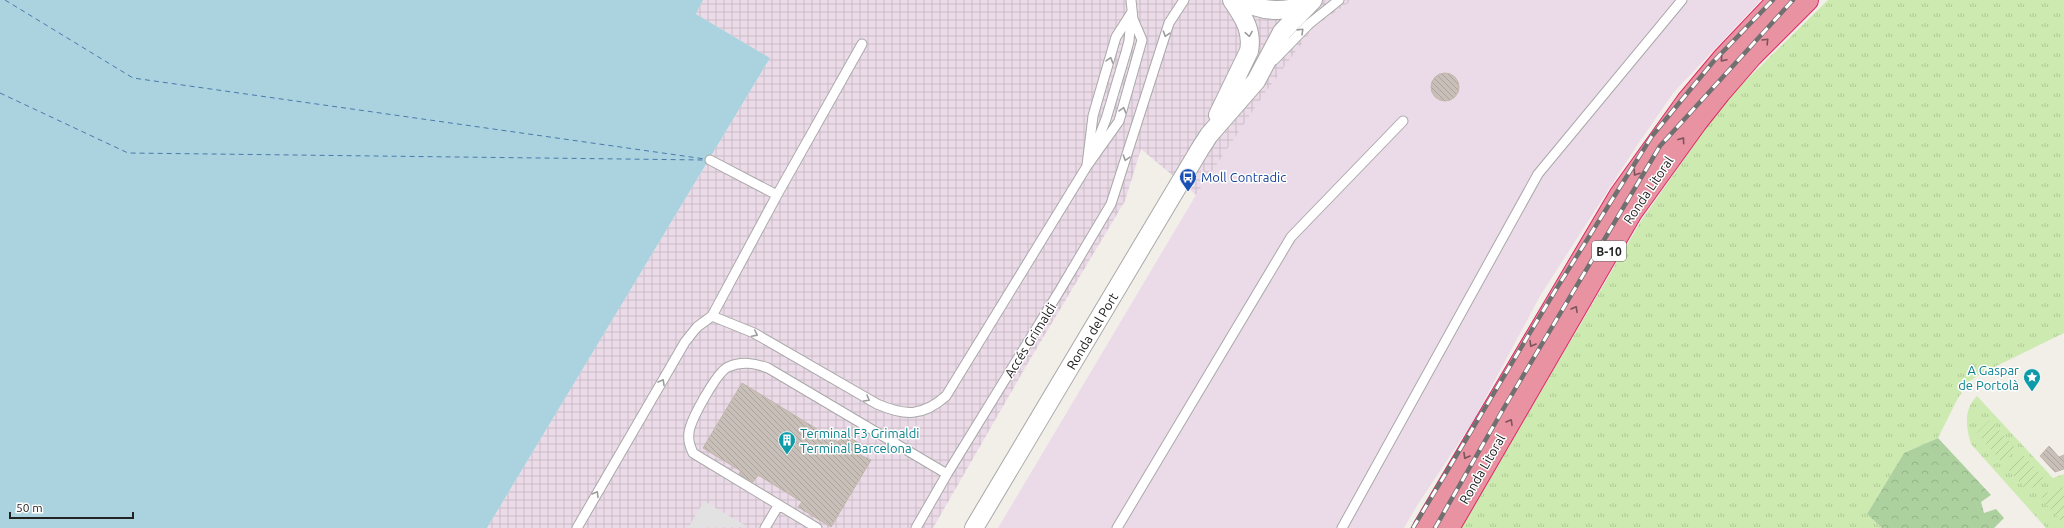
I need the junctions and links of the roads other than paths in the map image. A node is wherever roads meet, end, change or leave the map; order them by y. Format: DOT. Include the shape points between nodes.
graph roads {
  1 [pos="1131,0"];
  2 [pos="1184,0"];
  3 [pos="1232,0"];
  4 [pos="1242,0"];
  5 [pos="1312,0"];
  6 [pos="1339,0"];
  7 [pos="1682,0"];
  8 [pos="1779,0"];
  9 [pos="1807,0"];
  10 [pos="1132,12"];
  11 [pos="862,44"];
  12 [pos="1256,81"];
  13 [pos="1403,121"];
  14 [pos="1209,134"];
  15 [pos="710,160"];
  16 [pos="1087,166"];
  17 [pos="776,195"];
  18 [pos="712,316"];
  19 [pos="947,474"];
  20 [pos="778,506"];
  21 [pos="577,528"];
  22 [pos="765,528"];
  23 [pos="817,528"];
  24 [pos="916,528"];
  25 [pos="974,528"];
  26 [pos="1117,528"];
  27 [pos="1342,528"];
  28 [pos="1424,528"];
  29 [pos="1448,528"];
  1 -- 10 [label="lane"];
  2 -- 19 [label="lane, Accés Grimaldi, one-way" via="1169,23 1111,204"];
  3 -- 14 [label="street, one-way" via="1246,21 1249,51"];
  4 -- 5 [label="street" via="1255,7 1278,10 1296,7"];
  5 -- 12 [label="street" via="1282,32"];
  12 -- 6 [label="lane, one-way" via="1293,39"];
  7 -- 27 [label="lane" via="1538,174"];
  8 -- 28 [label="highway, Ronda Litoral / B-10, one-way" via="1724,58 1688,101 1620,196"];
  29 -- 9 [label="highway, Ronda Litoral / B-10, one-way" via="1631,212 1719,93 1751,56"];
  10 -- 16 [label="lane" via="1126,52 1106,119"];
  16 -- 10 [label="lane, one-way" via="1097,102 1116,37"];
  16 -- 10 [label="lane, one-way" via="1120,121 1141,45 1141,34 1134,24"];
  11 -- 17 [label="lane"];
  12 -- 14 [label="street"];
  13 -- 26 [label="lane" via="1291,237"];
  14 -- 25 [label="street, Ronda del Port"];
  15 -- 17 [label="lane"];
  18 -- 16 [label="lane, one-way" via="754,333 895,412 914,413 933,407 946,396"];
  17 -- 18 [label="lane"];
  21 -- 18 [label="lane, one-way" via="685,342 697,327"];
  19 -- 20 [label="lane" via="768,368 754,363 740,363 727,367 719,375 692,422 689,443 693,453 700,459"];
  19 -- 24 [label="lane, Accés Grimaldi"];
  20 -- 22 [label="lane"];
  20 -- 23 [label="lane"];
}
